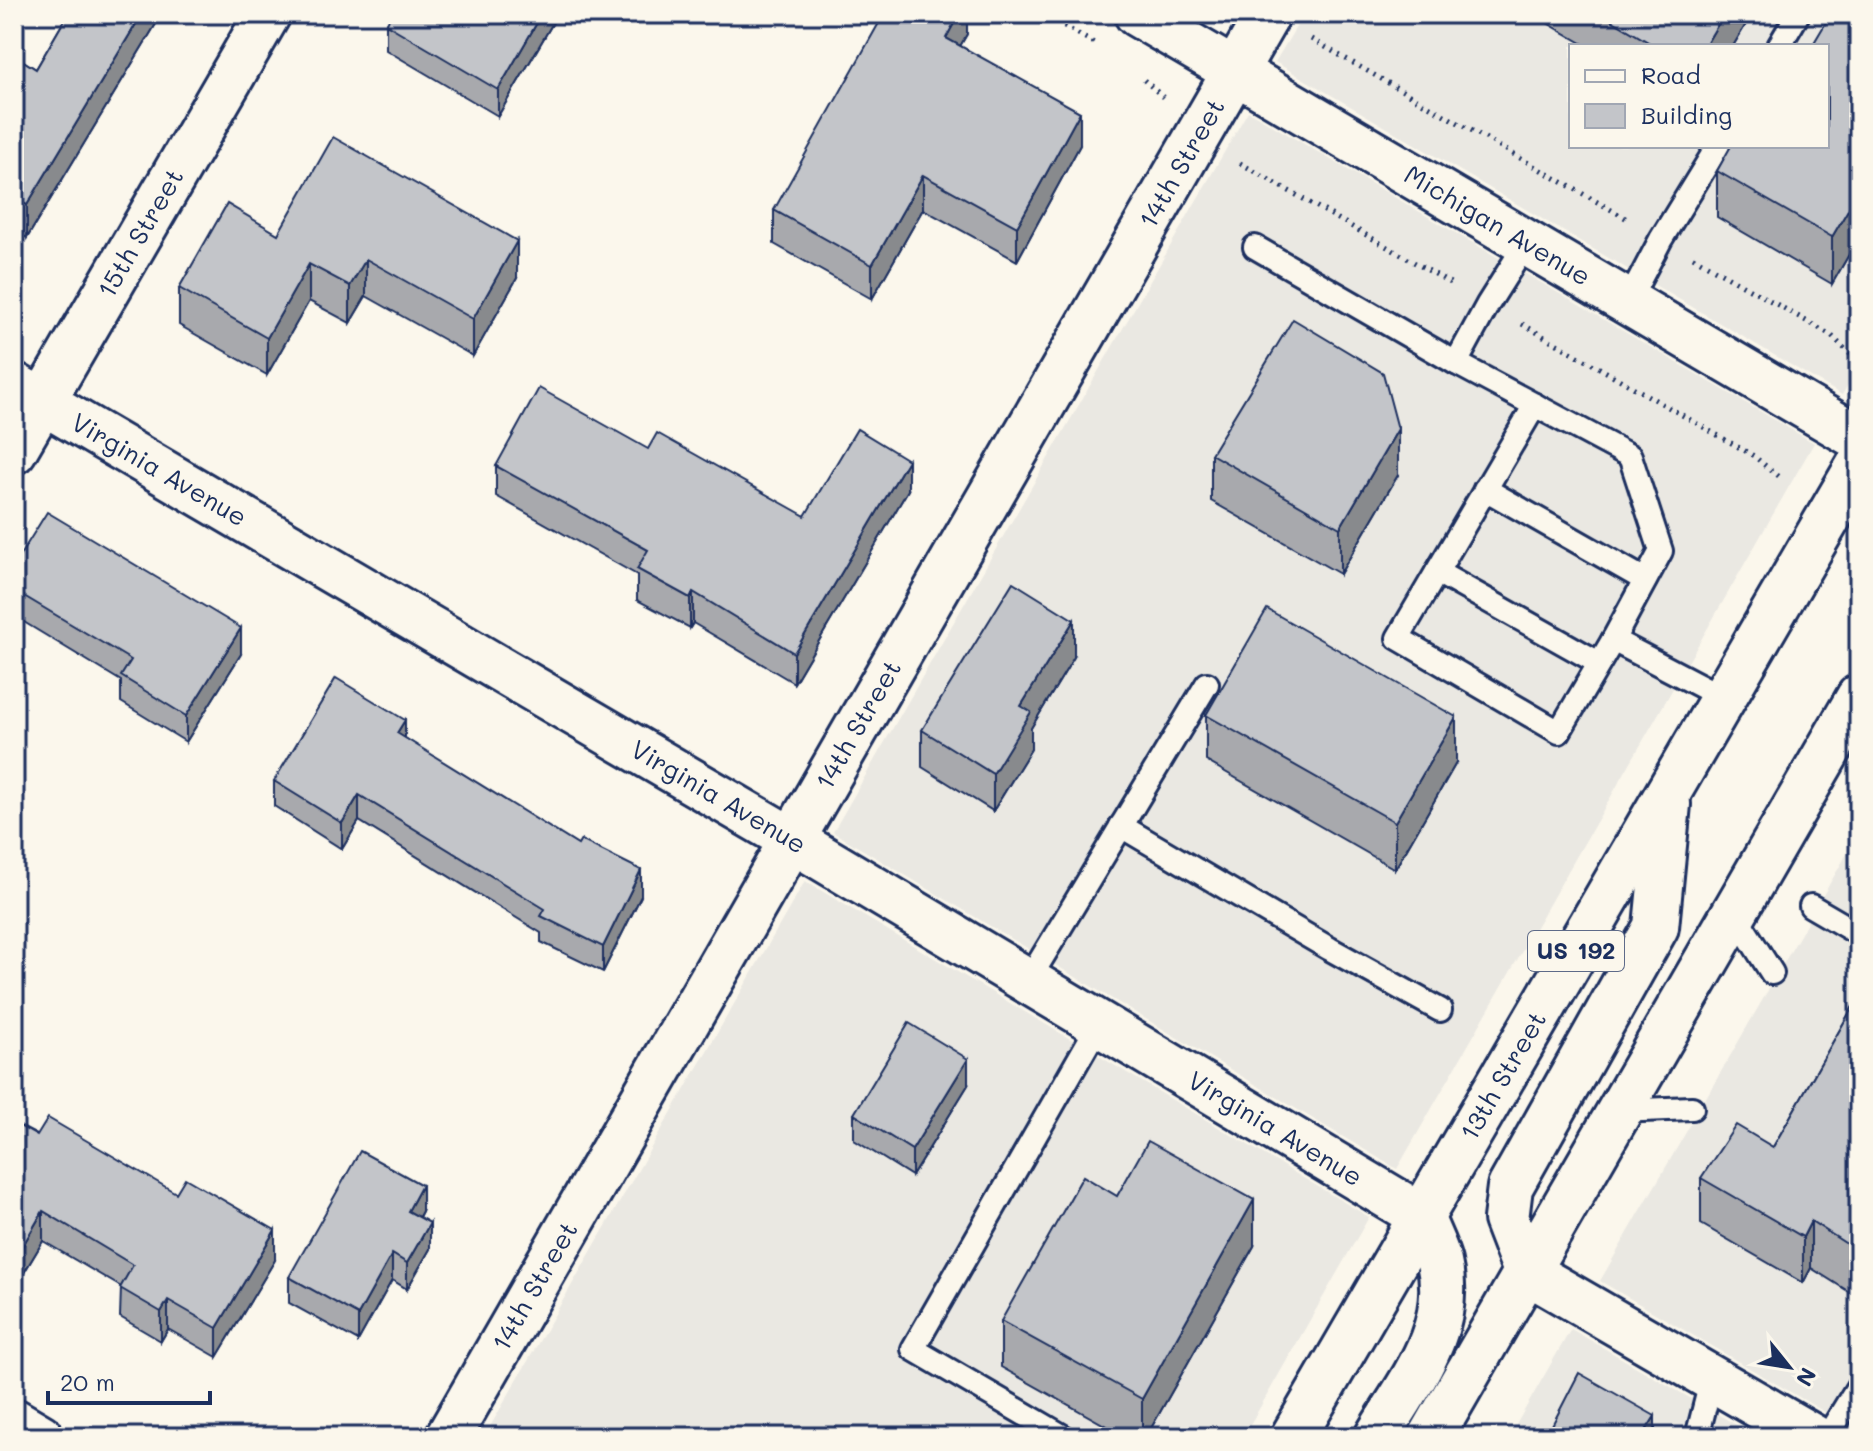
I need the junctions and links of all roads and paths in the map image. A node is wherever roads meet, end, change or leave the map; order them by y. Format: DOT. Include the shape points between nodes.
graph roads {
  1 [pos="268,14"];
  2 [pos="1043,14"];
  3 [pos="1137,14"];
  4 [pos="1798,14"];
  5 [pos="1284,23"];
  6 [pos="1096,44"];
  7 [pos="1780,44"];
  8 [pos="1133,70"];
  9 [pos="1234,71"];
  10 [pos="1199,131"];
  11 [pos="1717,148"];
  12 [pos="1661,239"];
  13 [pos="1527,242"];
  14 [pos="1255,247"];
  15 [pos="1628,302"];
  16 [pos="1488,304"];
  17 [pos="1857,361"];
  18 [pos="1456,363"];
  19 [pos="28,394"];
  20 [pos="1535,405"];
  21 [pos="1859,438"];
  22 [pos="14,451"];
  23 [pos="1859,465"];
  24 [pos="1781,479"];
  25 [pos="1485,489"];
  26 [pos="1437,572"];
  27 [pos="1645,580"];
  28 [pos="1613,640"];
  29 [pos="1599,663"];
  30 [pos="1207,684"];
  31 [pos="1859,697"];
  32 [pos="1724,698"];
  33 [pos="1670,789"];
  34 [pos="1121,826"];
  35 [pos="792,840"];
  36 [pos="1811,906"];
  37 [pos="1734,913"];
  38 [pos="1859,934"];
  39 [pos="1772,973"];
  40 [pos="1028,981"];
  41 [pos="1440,1010"];
  42 [pos="1099,1024"];
  43 [pos="1692,1108"];
  44 [pos="1618,1111"];
  45 [pos="1421,1216"];
  46 [pos="1526,1271"];
  47 [pos="1712,1378"];
  48 [pos="1859,1385"];
  49 [pos="14,1421"];
  50 [pos="41,1437"];
  51 [pos="448,1437"];
  52 [pos="1064,1437"];
  53 [pos="1293,1437"];
  54 [pos="1377,1437"];
  55 [pos="1431,1437"];
  56 [pos="1697,1437"];
  57 [pos="1813,1437"];
  58 [pos="1827,1437"];
  1 -- 19 [label="main road, 15th Street"];
  2 -- 6 [label="path"];
  3 -- 9 [label="main road, Michigan Avenue"];
  4 -- 7 [label="lane"];
  5 -- 9 [label="main road, 14th Street"];
  5 -- 12 [label="path"];
  8 -- 10 [label="path"];
  9 -- 10 [label="main road, 14th Street"];
  9 -- 13 [label="main road, Michigan Avenue"];
  10 -- 16 [label="path" via="1241,164"];
  10 -- 35 [label="main road, 14th Street"];
  11 -- 12 [label="lane"];
  12 -- 15 [label="lane"];
  12 -- 17 [label="path" via="1831,335"];
  13 -- 15 [label="main road, Michigan Avenue"];
  13 -- 16 [label="lane"];
  14 -- 18 [label="lane"];
  15 -- 21 [label="main road, Michigan Avenue"];
  16 -- 18 [label="lane"];
  16 -- 24 [label="path" via="1754,456"];
  18 -- 20 [label="lane"];
  19 -- 22 [label="main road, 15th Street"];
  19 -- 35 [label="main road, Virginia Avenue"];
  20 -- 25 [label="lane"];
  20 -- 27 [label="lane" via="1630,456 1661,551"];
  23 -- 32 [label="main road, 13th Street / US 192"];
  25 -- 26 [label="lane"];
  25 -- 27 [label="lane"];
  26 -- 29 [label="lane"];
  26 -- 29 [label="lane" via="1398,638 1559,732"];
  27 -- 28 [label="lane"];
  28 -- 29 [label="lane"];
  28 -- 32 [label="lane"];
  30 -- 34 [label="lane"];
  31 -- 37 [label="main road"];
  32 -- 33 [label="main road, 13th Street / US 192"];
  33 -- 45 [label="main road, 13th Street / US 192"];
  33 -- 46 [label="main road" via="1656,927 1510,1187 1506,1219"];
  34 -- 40 [label="lane"];
  34 -- 41 [label="lane"];
  35 -- 40 [label="main road, Virginia Avenue"];
  35 -- 51 [label="main road, 14th Street"];
  36 -- 38 [label="lane"];
  37 -- 39 [label="lane"];
  37 -- 44 [label="main road"];
  40 -- 42 [label="main road, Virginia Avenue"];
  42 -- 45 [label="main road, Virginia Avenue"];
  42 -- 52 [label="lane" via="913,1349"];
  43 -- 44 [label="lane"];
  44 -- 46 [label="main road"];
  45 -- 53 [label="main road, 13th Street / US 192"];
  45 -- 54 [label="main road" via="1439,1262 1443,1303 1434,1341"];
  46 -- 47 [label="main road"];
  46 -- 55 [label="main road"];
  47 -- 56 [label="lane"];
  47 -- 57 [label="main road"];
  48 -- 58 [label="lane"];
  49 -- 50 [label="main road"];
}
